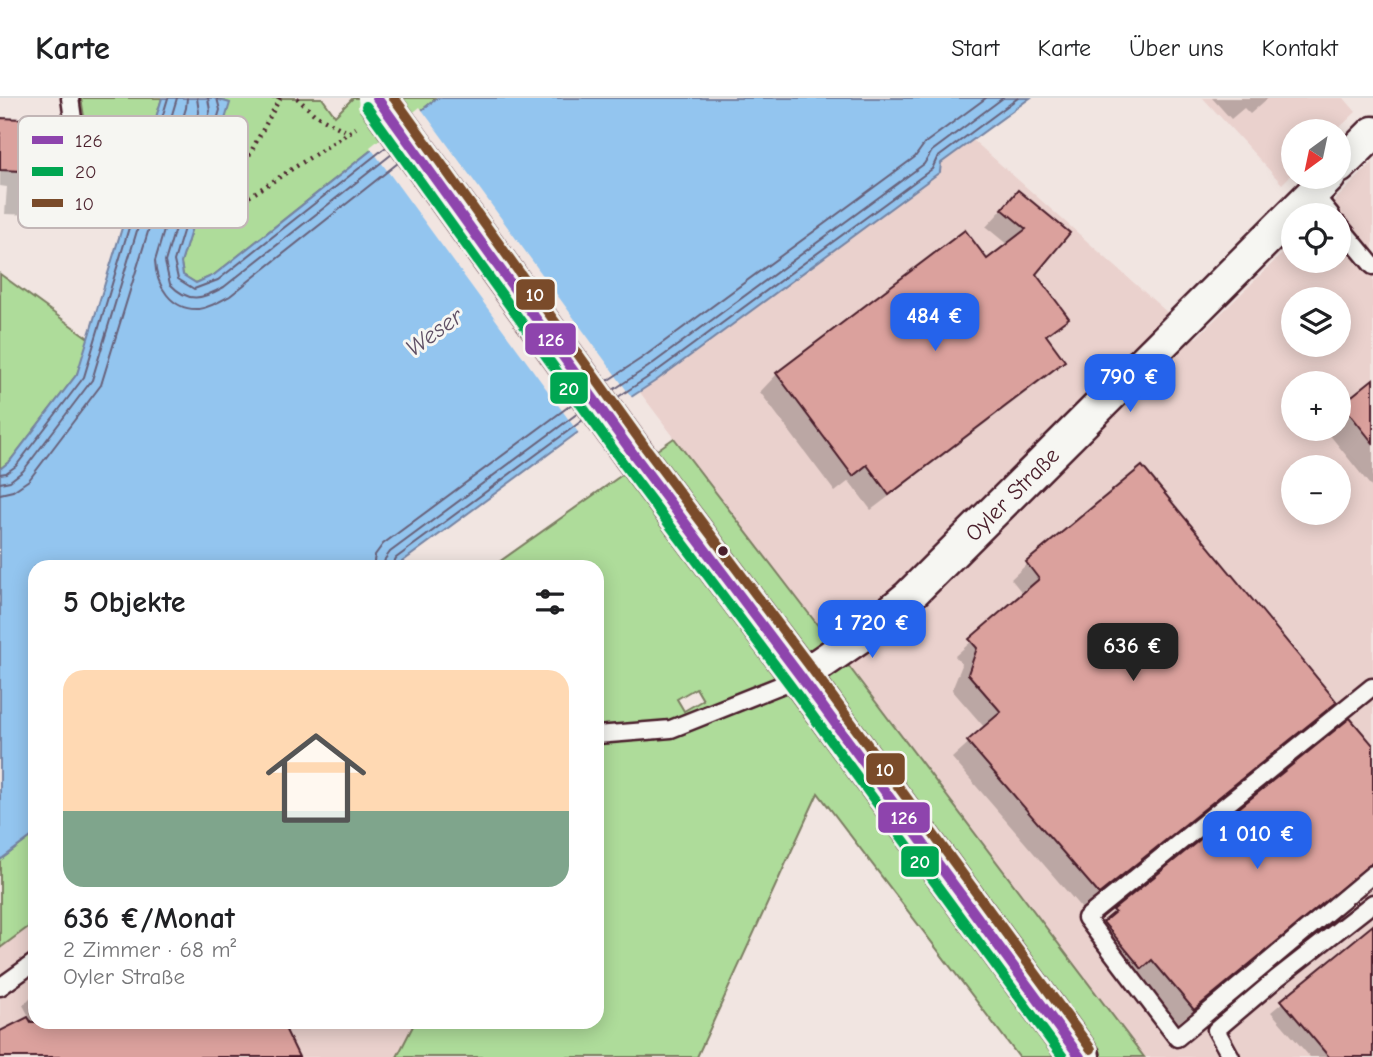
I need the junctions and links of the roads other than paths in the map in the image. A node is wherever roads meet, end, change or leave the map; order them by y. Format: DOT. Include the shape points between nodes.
graph roads {
  1 [pos="70,98"];
  2 [pos="366,113"];
  3 [pos="73,116"];
  4 [pos="1373,133"];
  5 [pos="1351,155"];
  6 [pos="1324,195"];
  7 [pos="1351,239"];
  8 [pos="1373,266"];
  9 [pos="801,677"];
  10 [pos="1372,687"];
  11 [pos="604,734"];
  12 [pos="1373,874"];
  13 [pos="1373,903"];
  14 [pos="28,967"];
  15 [pos="0,987"];
  16 [pos="1080,1057"];
  17 [pos="1231,1057"];
  1 -- 3 [label="lane"];
  2 -- 9 [label="street, bridge"];
  4 -- 5 [label="street"];
  6 -- 9 [label="street, Oyler Straße" via="908,597"];
  7 -- 8 [label="lane"];
  9 -- 11 [label="lane" via="671,729"];
  9 -- 16 [label="street"];
  10 -- 12 [label="lane" via="1086,918 1177,1038"];
  13 -- 17 [label="lane" via="1216,1030"];
  14 -- 15 [label="lane"];
}
